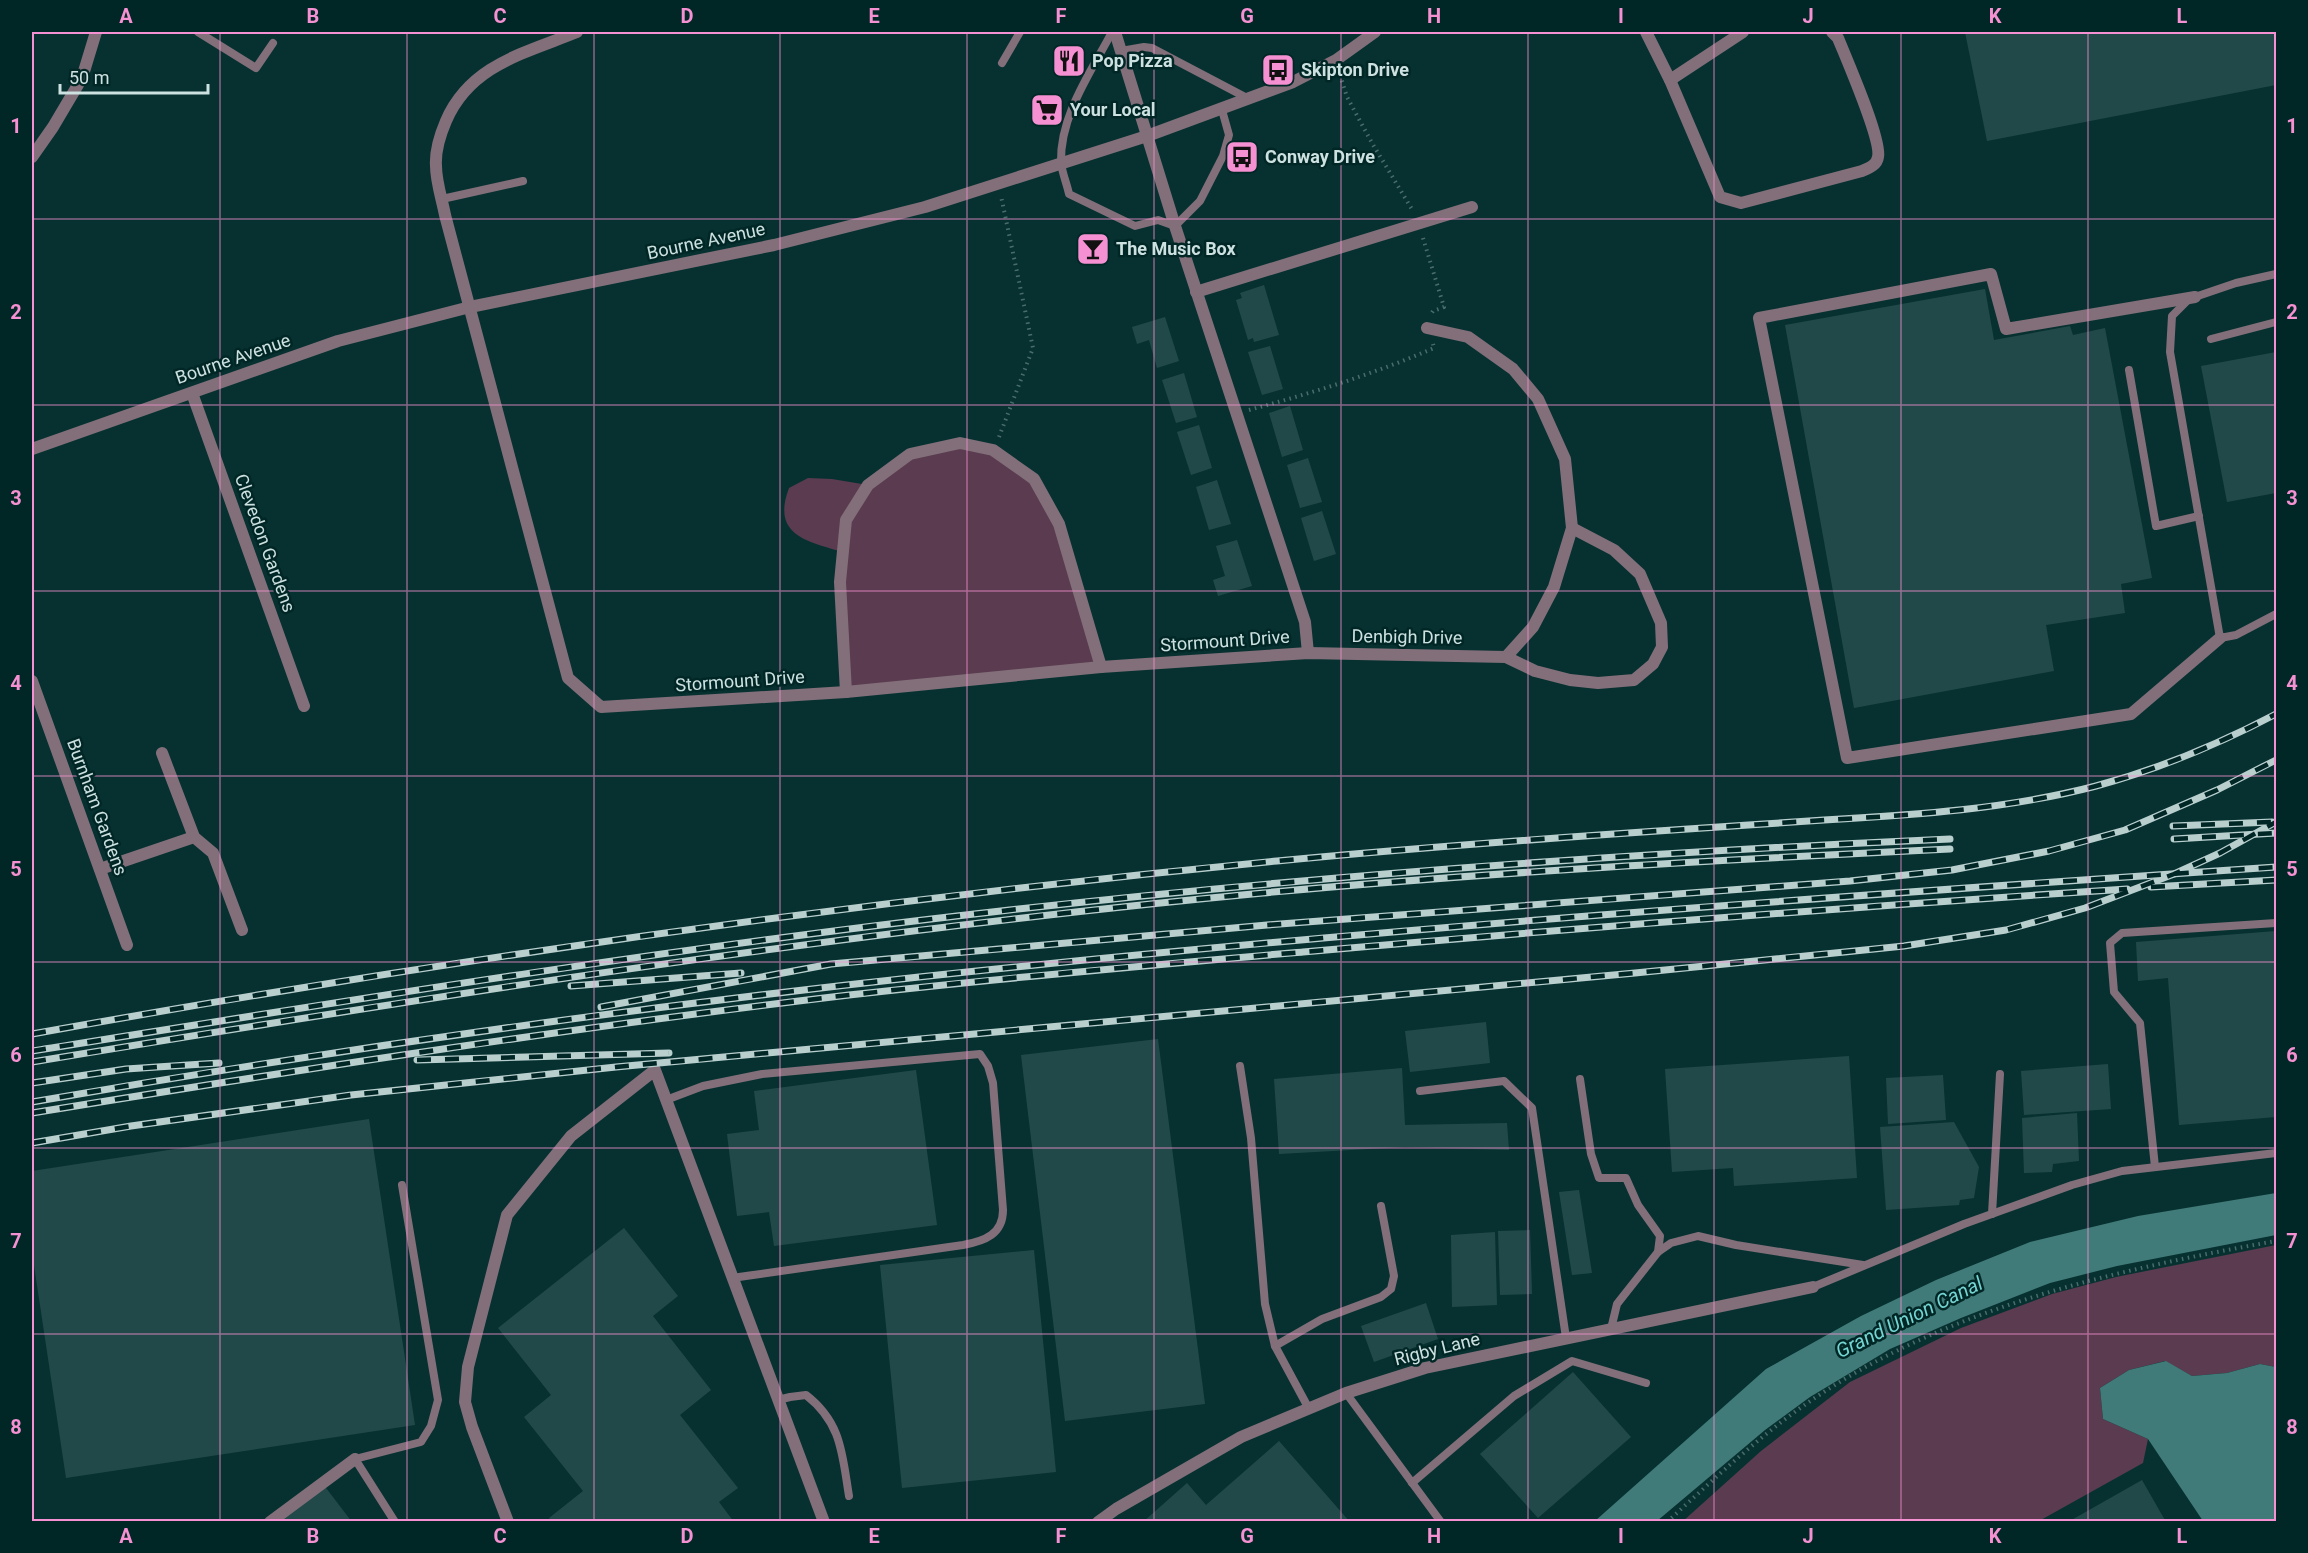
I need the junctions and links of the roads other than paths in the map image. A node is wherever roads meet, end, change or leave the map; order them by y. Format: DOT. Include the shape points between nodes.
graph roads {
  1 [pos="96,32"];
  2 [pos="198,32"];
  3 [pos="577,32"];
  4 [pos="1020,32"];
  5 [pos="1113,32"];
  6 [pos="1375,32"];
  7 [pos="1646,32"];
  8 [pos="1743,32"];
  9 [pos="1832,32"];
  10 [pos="273,43"];
  11 [pos="1121,51"];
  12 [pos="1002,63"];
  13 [pos="1670,80"];
  14 [pos="1249,99"];
  15 [pos="1222,110"];
  16 [pos="1147,136"];
  17 [pos="32,157"];
  18 [pos="1061,164"];
  19 [pos="523,181"];
  20 [pos="442,199"];
  21 [pos="1472,207"];
  22 [pos="1174,226"];
  23 [pos="2277,274"];
  24 [pos="1196,292"];
  25 [pos="2195,297"];
  26 [pos="470,308"];
  27 [pos="2277,322"];
  28 [pos="1427,328"];
  29 [pos="2211,339"];
  30 [pos="2129,370"];
  31 [pos="192,393"];
  32 [pos="32,449"];
  33 [pos="2199,516"];
  34 [pos="1572,528"];
  35 [pos="2277,614"];
  36 [pos="2220,638"];
  37 [pos="1308,653"];
  38 [pos="1506,657"];
  39 [pos="1101,667"];
  40 [pos="32,681"];
  41 [pos="846,692"];
  42 [pos="304,706"];
  43 [pos="162,753"];
  44 [pos="194,837"];
  45 [pos="100,869"];
  46 [pos="2277,923"];
  47 [pos="242,930"];
  48 [pos="127,945"];
  49 [pos="1240,1066"];
  50 [pos="2000,1074"];
  51 [pos="1580,1079"];
  52 [pos="1420,1091"];
  53 [pos="666,1100"];
  54 [pos="2277,1153"];
  55 [pos="2155,1167"];
  56 [pos="402,1185"];
  57 [pos="1381,1206"];
  58 [pos="1992,1214"];
  59 [pos="1658,1252"];
  60 [pos="1864,1265"];
  61 [pos="732,1278"];
  62 [pos="1813,1287"];
  63 [pos="1611,1329"];
  64 [pos="1566,1338"];
  65 [pos="1275,1346"];
  66 [pos="1646,1383"];
  67 [pos="1346,1393"];
  68 [pos="778,1400"];
  69 [pos="1309,1409"];
  70 [pos="355,1460"];
  71 [pos="1412,1483"];
  72 [pos="849,1496"];
  73 [pos="270,1521"];
  74 [pos="395,1521"];
  75 [pos="508,1521"];
  76 [pos="824,1521"];
  77 [pos="1098,1521"];
  78 [pos="1441,1521"];
  1 -- 17 [label="street" via="82,78"];
  2 -- 10 [label="lane" via="256,68"];
  3 -- 20 [label="street, Stormount Drive" via="497,64 469,85 452,108 440,135 436,166"];
  4 -- 12 [label="lane"];
  5 -- 11 [label="street"];
  5 -- 18 [label="lane" via="1072,110"];
  6 -- 14 [label="street, Bourne Avenue" via="1336,60"];
  7 -- 13 [label="street"];
  8 -- 13 [label="street"];
  9 -- 13 [label="street" via="1838,38 1875,135 1879,156 1873,166 1862,171 1741,203 1720,197"];
  11 -- 14 [label="lane" via="1152,48"];
  11 -- 16 [label="street"];
  14 -- 15 [label="street, Bourne Avenue"];
  15 -- 16 [label="street, Bourne Avenue"];
  15 -- 22 [label="lane" via="1228,135 1223,156 1200,201"];
  16 -- 18 [label="street, Bourne Avenue"];
  16 -- 22 [label="street"];
  18 -- 22 [label="lane" via="1069,194 1135,226 1158,220"];
  18 -- 26 [label="street, Bourne Avenue" via="925,207 774,245"];
  19 -- 20 [label="lane"];
  20 -- 26 [label="street, Stormount Drive"];
  21 -- 24 [label="street"];
  22 -- 24 [label="street"];
  23 -- 25 [label="lane"];
  24 -- 37 [label="street" via="1305,622"];
  25 -- 33 [label="lane" via="2172,316 2170,352"];
  25 -- 36 [label="street" via="2006,330 1991,274 1759,318 1847,758 2132,714"];
  26 -- 31 [label="street, Bourne Avenue" via="338,341"];
  26 -- 41 [label="street, Stormount Drive" via="568,678 602,707"];
  27 -- 29 [label="lane"];
  28 -- 34 [label="street" via="1468,337 1513,369 1538,399 1565,459"];
  30 -- 33 [label="lane" via="2156,526"];
  31 -- 32 [label="street, Bourne Avenue"];
  31 -- 42 [label="street, Clevedon Gardens"];
  33 -- 36 [label="lane"];
  34 -- 38 [label="street" via="1554,587 1533,627"];
  34 -- 38 [label="street, Denbigh Drive" via="1614,550 1640,574 1661,623 1662,647 1653,664 1634,680 1598,683 1544,673"];
  35 -- 36 [label="lane" via="2236,635"];
  37 -- 38 [label="street, Denbigh Drive"];
  37 -- 39 [label="street, Stormount Drive"];
  39 -- 41 [label="street, Stormount Drive"];
  39 -- 41 [label="street" via="1059,524 1034,479 993,450 960,443 910,454 868,486 846,520 840,582"];
  40 -- 45 [label="street, Burnham Gardens"];
  43 -- 44 [label="street"];
  44 -- 45 [label="street"];
  44 -- 47 [label="street" via="213,854"];
  45 -- 48 [label="street, Burnham Gardens"];
  46 -- 55 [label="lane" via="2122,933 2110,943 2114,992 2140,1023"];
  49 -- 65 [label="lane" via="1251,1138 1265,1304"];
  50 -- 58 [label="lane"];
  51 -- 59 [label="lane" via="1591,1154 1599,1178 1626,1178 1660,1236"];
  52 -- 64 [label="lane" via="1504,1081 1532,1108"];
  53 -- 61 [label="street"];
  53 -- 61 [label="lane" via="703,1086 762,1074 980,1054 988,1066 993,1083 1003,1210 998,1230 988,1238 963,1245"];
  53 -- 75 [label="street" via="655,1070 571,1136 507,1215 468,1367 465,1402"];
  54 -- 55 [label="lane"];
  55 -- 58 [label="lane" via="2122,1171 2072,1185"];
  56 -- 70 [label="lane" via="438,1400 431,1426 421,1442"];
  57 -- 65 [label="lane" via="1394,1276 1391,1289 1381,1298 1322,1319"];
  58 -- 60 [label="lane"];
  59 -- 60 [label="lane" via="1671,1243 1698,1236"];
  59 -- 63 [label="lane" via="1617,1305"];
  60 -- 62 [label="lane"];
  61 -- 68 [label="street"];
  62 -- 63 [label="street, Rigby Lane"];
  63 -- 64 [label="street, Rigby Lane"];
  64 -- 67 [label="street, Rigby Lane" via="1425,1368"];
  65 -- 69 [label="lane"];
  66 -- 71 [label="lane" via="1572,1361 1514,1396"];
  67 -- 69 [label="street, Rigby Lane"];
  67 -- 71 [label="lane"];
  68 -- 72 [label="lane" via="806,1395 826,1414 841,1443"];
  68 -- 76 [label="street"];
  69 -- 77 [label="street, Rigby Lane" via="1241,1437"];
  70 -- 73 [label="street"];
  70 -- 74 [label="lane"];
  71 -- 78 [label="lane"];
}
